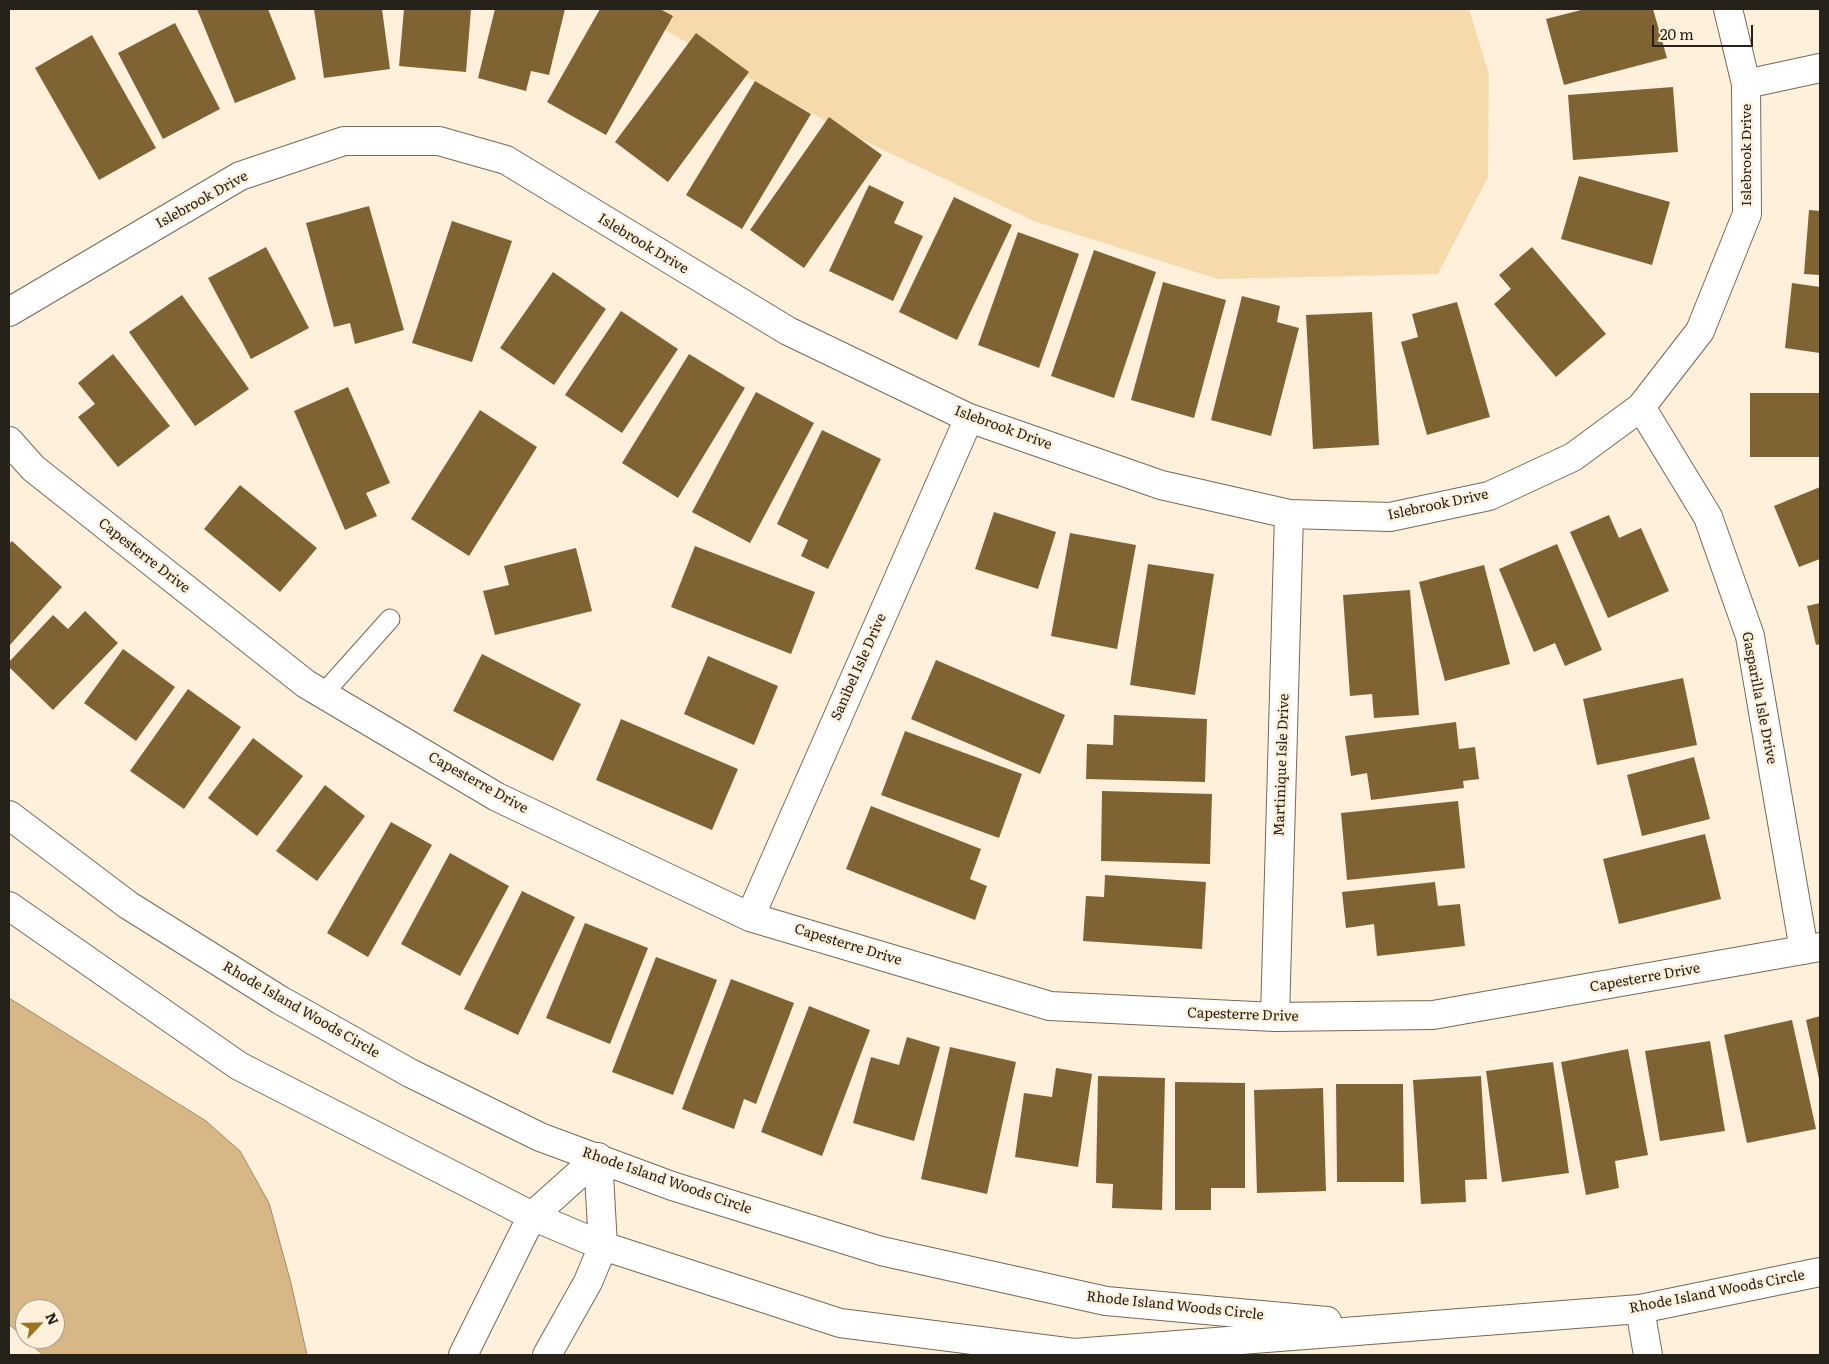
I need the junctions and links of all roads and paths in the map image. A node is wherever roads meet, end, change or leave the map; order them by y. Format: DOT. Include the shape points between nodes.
graph roads {
  1 [pos="1728,9"];
  2 [pos="1820,68"];
  3 [pos="1746,84"];
  4 [pos="9,312"];
  5 [pos="1641,407"];
  6 [pos="968,418"];
  7 [pos="9,441"];
  8 [pos="1289,514"];
  9 [pos="390,618"];
  10 [pos="323,694"];
  11 [pos="9,815"];
  12 [pos="9,906"];
  13 [pos="750,916"];
  14 [pos="1812,948"];
  15 [pos="1275,1017"];
  16 [pos="598,1157"];
  17 [pos="532,1216"];
  18 [pos="603,1246"];
  19 [pos="1820,1272"];
  20 [pos="1640,1309"];
  21 [pos="1405,1328"];
  22 [pos="463,1355"];
  23 [pos="547,1355"];
  24 [pos="1648,1355"];
  1 -- 3 [label="street, Islebrook Drive"];
  2 -- 3 [label="street"];
  3 -- 5 [label="street, Islebrook Drive" via="1747,214 1700,331"];
  4 -- 6 [label="street, Islebrook Drive" via="240,176 344,141 439,141 506,160 788,331"];
  5 -- 8 [label="street, Islebrook Drive" via="1573,456 1489,496 1390,517"];
  5 -- 14 [label="street, Gasparilla Isle Drive" via="1708,517 1750,636"];
  6 -- 8 [label="street, Islebrook Drive" via="1161,485"];
  6 -- 13 [label="street, Sanibel Isle Drive"];
  7 -- 10 [label="street, Capesterre Drive" via="33,468 306,684"];
  8 -- 15 [label="street, Martinique Isle Drive"];
  9 -- 10 [label="lane"];
  10 -- 13 [label="street, Capesterre Drive" via="497,797"];
  11 -- 16 [label="street, Rhode Island Woods Circle" via="128,905 280,1000 410,1073 540,1137"];
  12 -- 17 [label="street, Rhode Island Woods Circle" via="239,1066"];
  13 -- 15 [label="street, Capesterre Drive" via="1050,1006"];
  14 -- 15 [label="street, Capesterre Drive" via="1433,1015"];
  16 -- 17 [label="street"];
  16 -- 18 [label="street"];
  16 -- 21 [label="street, Rhode Island Woods Circle" via="672,1186 881,1251 1106,1301"];
  17 -- 18 [label="street, Rhode Island Woods Circle"];
  17 -- 22 [label="street"];
  18 -- 21 [label="street, Rhode Island Woods Circle" via="840,1323 1074,1353"];
  18 -- 23 [label="street" via="588,1282"];
  19 -- 20 [label="street, Rhode Island Woods Circle"];
  20 -- 21 [label="street, Rhode Island Woods Circle"];
  20 -- 24 [label="street"];
}
